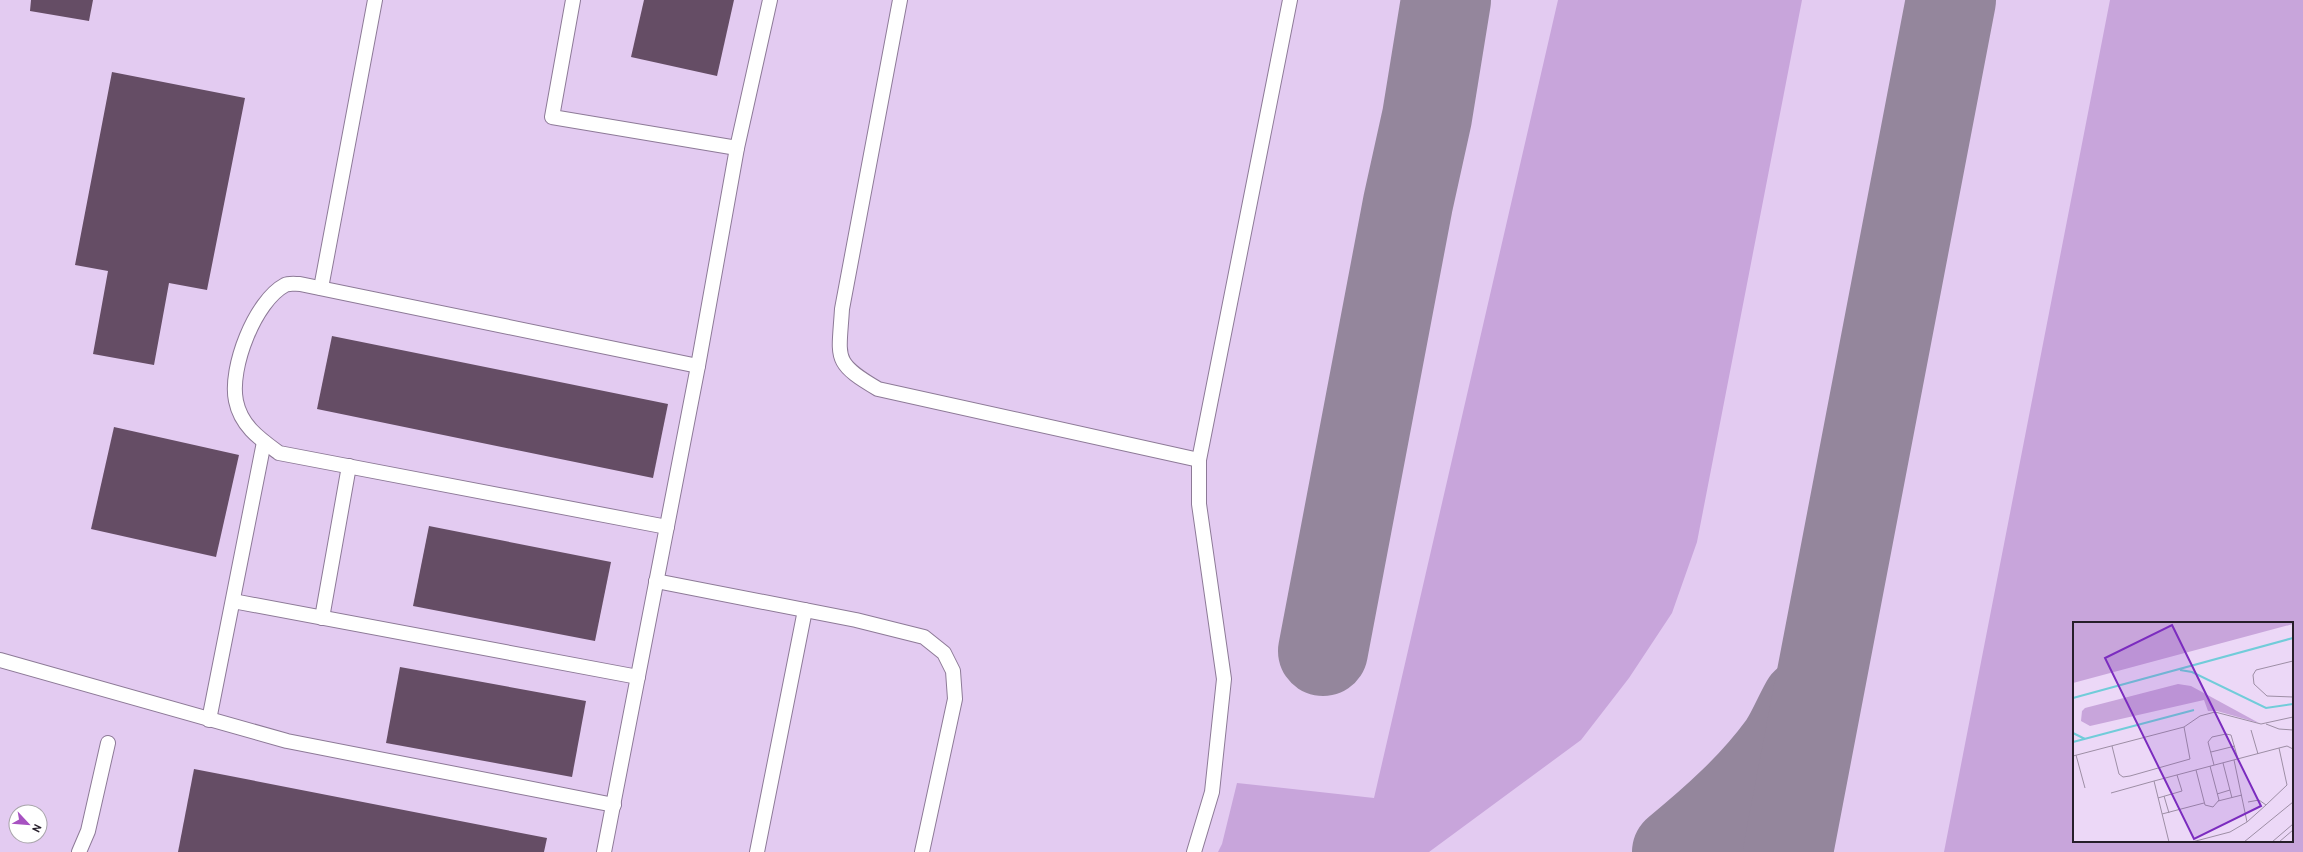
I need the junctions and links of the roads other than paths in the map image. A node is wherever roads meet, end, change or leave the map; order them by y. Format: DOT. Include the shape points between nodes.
graph roads {
  1 [pos="375,0"];
  2 [pos="573,0"];
  3 [pos="770,0"];
  4 [pos="900,0"];
  5 [pos="1290,0"];
  6 [pos="736,148"];
  7 [pos="322,288"];
  8 [pos="698,366"];
  9 [pos="264,442"];
  10 [pos="1199,460"];
  11 [pos="349,466"];
  12 [pos="667,527"];
  13 [pos="656,581"];
  14 [pos="232,601"];
  15 [pos="805,610"];
  16 [pos="322,618"];
  17 [pos="0,660"];
  18 [pos="638,677"];
  19 [pos="209,720"];
  20 [pos="108,743"];
  21 [pos="614,805"];
  22 [pos="79,852"];
  23 [pos="604,852"];
  24 [pos="757,852"];
  25 [pos="922,852"];
  26 [pos="1194,852"];
  1 -- 7 [label="lane"];
  2 -- 6 [label="lane" via="552,117"];
  3 -- 6 [label="lane"];
  4 -- 10 [label="lane" via="842,309 839,351 843,364 855,376 878,389"];
  5 -- 10 [label="lane"];
  6 -- 8 [label="lane"];
  7 -- 8 [label="lane"];
  7 -- 9 [label="lane" via="286,284 276,291 250,329 238,357 235,377 236,401 244,421"];
  8 -- 12 [label="lane"];
  9 -- 11 [label="lane" via="279,453"];
  9 -- 14 [label="lane"];
  10 -- 26 [label="lane" via="1200,512 1224,679 1212,792"];
  11 -- 12 [label="lane"];
  11 -- 16 [label="lane"];
  12 -- 13 [label="lane"];
  13 -- 15 [label="lane"];
  13 -- 18 [label="lane"];
  14 -- 16 [label="lane"];
  14 -- 19 [label="lane"];
  15 -- 24 [label="lane"];
  15 -- 25 [label="lane" via="924,637 944,653 953,671 955,699"];
  16 -- 18 [label="lane"];
  17 -- 19 [label="lane"];
  18 -- 21 [label="lane"];
  19 -- 21 [label="lane" via="287,742"];
  20 -- 22 [label="lane" via="88,830"];
  21 -- 23 [label="lane"];
}
